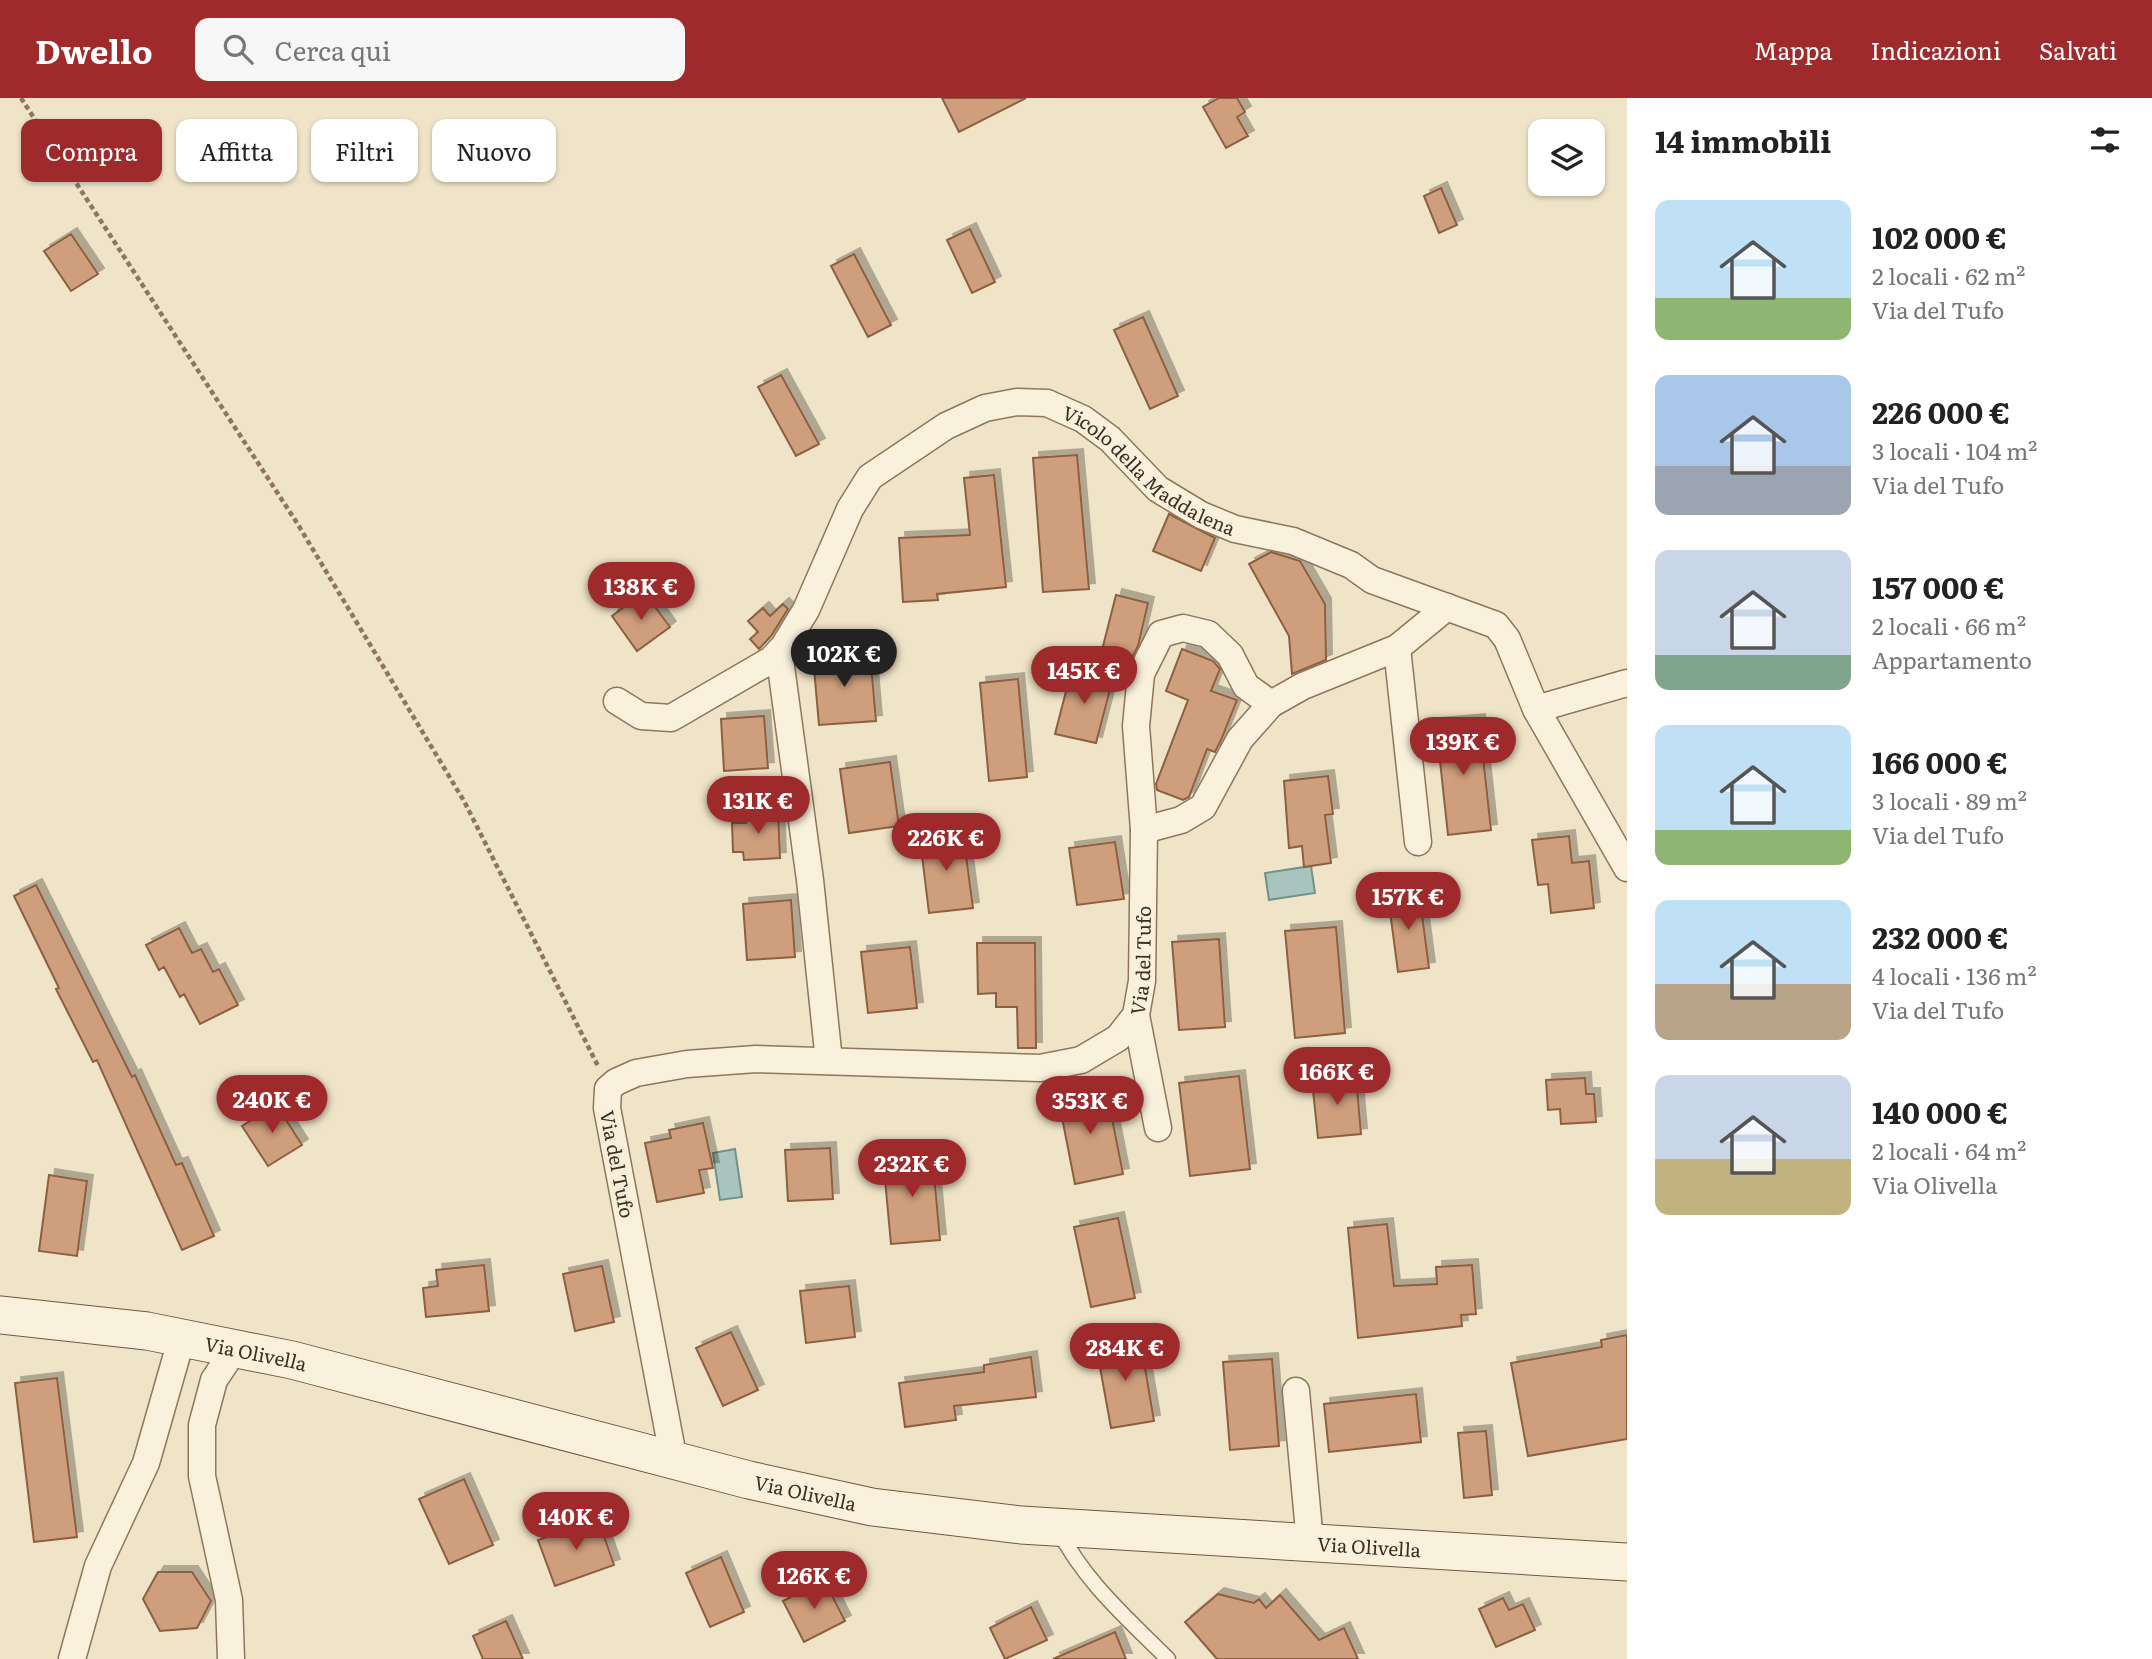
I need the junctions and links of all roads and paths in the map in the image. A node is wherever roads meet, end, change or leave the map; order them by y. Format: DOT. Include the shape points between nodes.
graph roads {
  1 [pos="21,98"];
  2 [pos="1447,607"];
  3 [pos="1397,648"];
  4 [pos="779,652"];
  5 [pos="1627,683"];
  6 [pos="617,701"];
  7 [pos="1271,704"];
  8 [pos="1536,709"];
  9 [pos="1144,830"];
  10 [pos="1418,842"];
  11 [pos="1627,868"];
  12 [pos="1136,1015"];
  13 [pos="829,1060"];
  14 [pos="608,1089"];
  15 [pos="1158,1128"];
  16 [pos="0,1315"];
  17 [pos="182,1337"];
  18 [pos="236,1348"];
  19 [pos="1296,1391"];
  20 [pos="674,1461"];
  21 [pos="1057,1528"];
  22 [pos="1310,1542"];
  23 [pos="1627,1562"];
  24 [pos="72,1659"];
  25 [pos="231,1659"];
  26 [pos="1168,1659"];
  1 -- 14 [label="path" via="297,523 464,801"];
  2 -- 3 [label="street"];
  2 -- 4 [label="street, Vicolo della Maddalena" via="1372,580 1351,565 1293,541 1235,529 1201,515 1158,489 1110,439 1083,419 1047,403 1027,401 979,410 930,435 870,477 850,509 806,610"];
  2 -- 8 [label="street, Vicolo della Maddalena" via="1496,625 1507,639"];
  3 -- 7 [label="street"];
  3 -- 10 [label="street"];
  4 -- 6 [label="street, Vicolo della Maddalena" via="671,718 641,716"];
  4 -- 13 [label="street"];
  5 -- 8 [label="street"];
  7 -- 9 [label="street" via="1240,739 1203,807 1181,820"];
  7 -- 9 [label="street, Via del Tufo" via="1246,686 1230,655 1208,634 1183,628 1161,634 1141,674 1136,726"];
  8 -- 11 [label="street, Vicolo della Maddalena"];
  9 -- 12 [label="street, Via del Tufo" via="1142,981"];
  12 -- 13 [label="street, Via del Tufo" via="1100,1052 1050,1067"];
  12 -- 15 [label="street"];
  13 -- 14 [label="street, Via del Tufo" via="687,1064 626,1076"];
  14 -- 20 [label="street, Via del Tufo" via="607,1108"];
  16 -- 17 [label="main road, Via Olivella"];
  17 -- 18 [label="main road, Via Olivella"];
  17 -- 24 [label="street" via="146,1463 98,1566"];
  18 -- 20 [label="main road, Via Olivella"];
  18 -- 25 [label="street" via="214,1380 202,1424 202,1476 229,1600"];
  19 -- 22 [label="street"];
  20 -- 21 [label="main road, Via Olivella" via="843,1502"];
  21 -- 22 [label="main road, Via Olivella"];
  21 -- 26 [label="lane" via="1089,1579"];
  22 -- 23 [label="main road, Via Olivella"];
}
